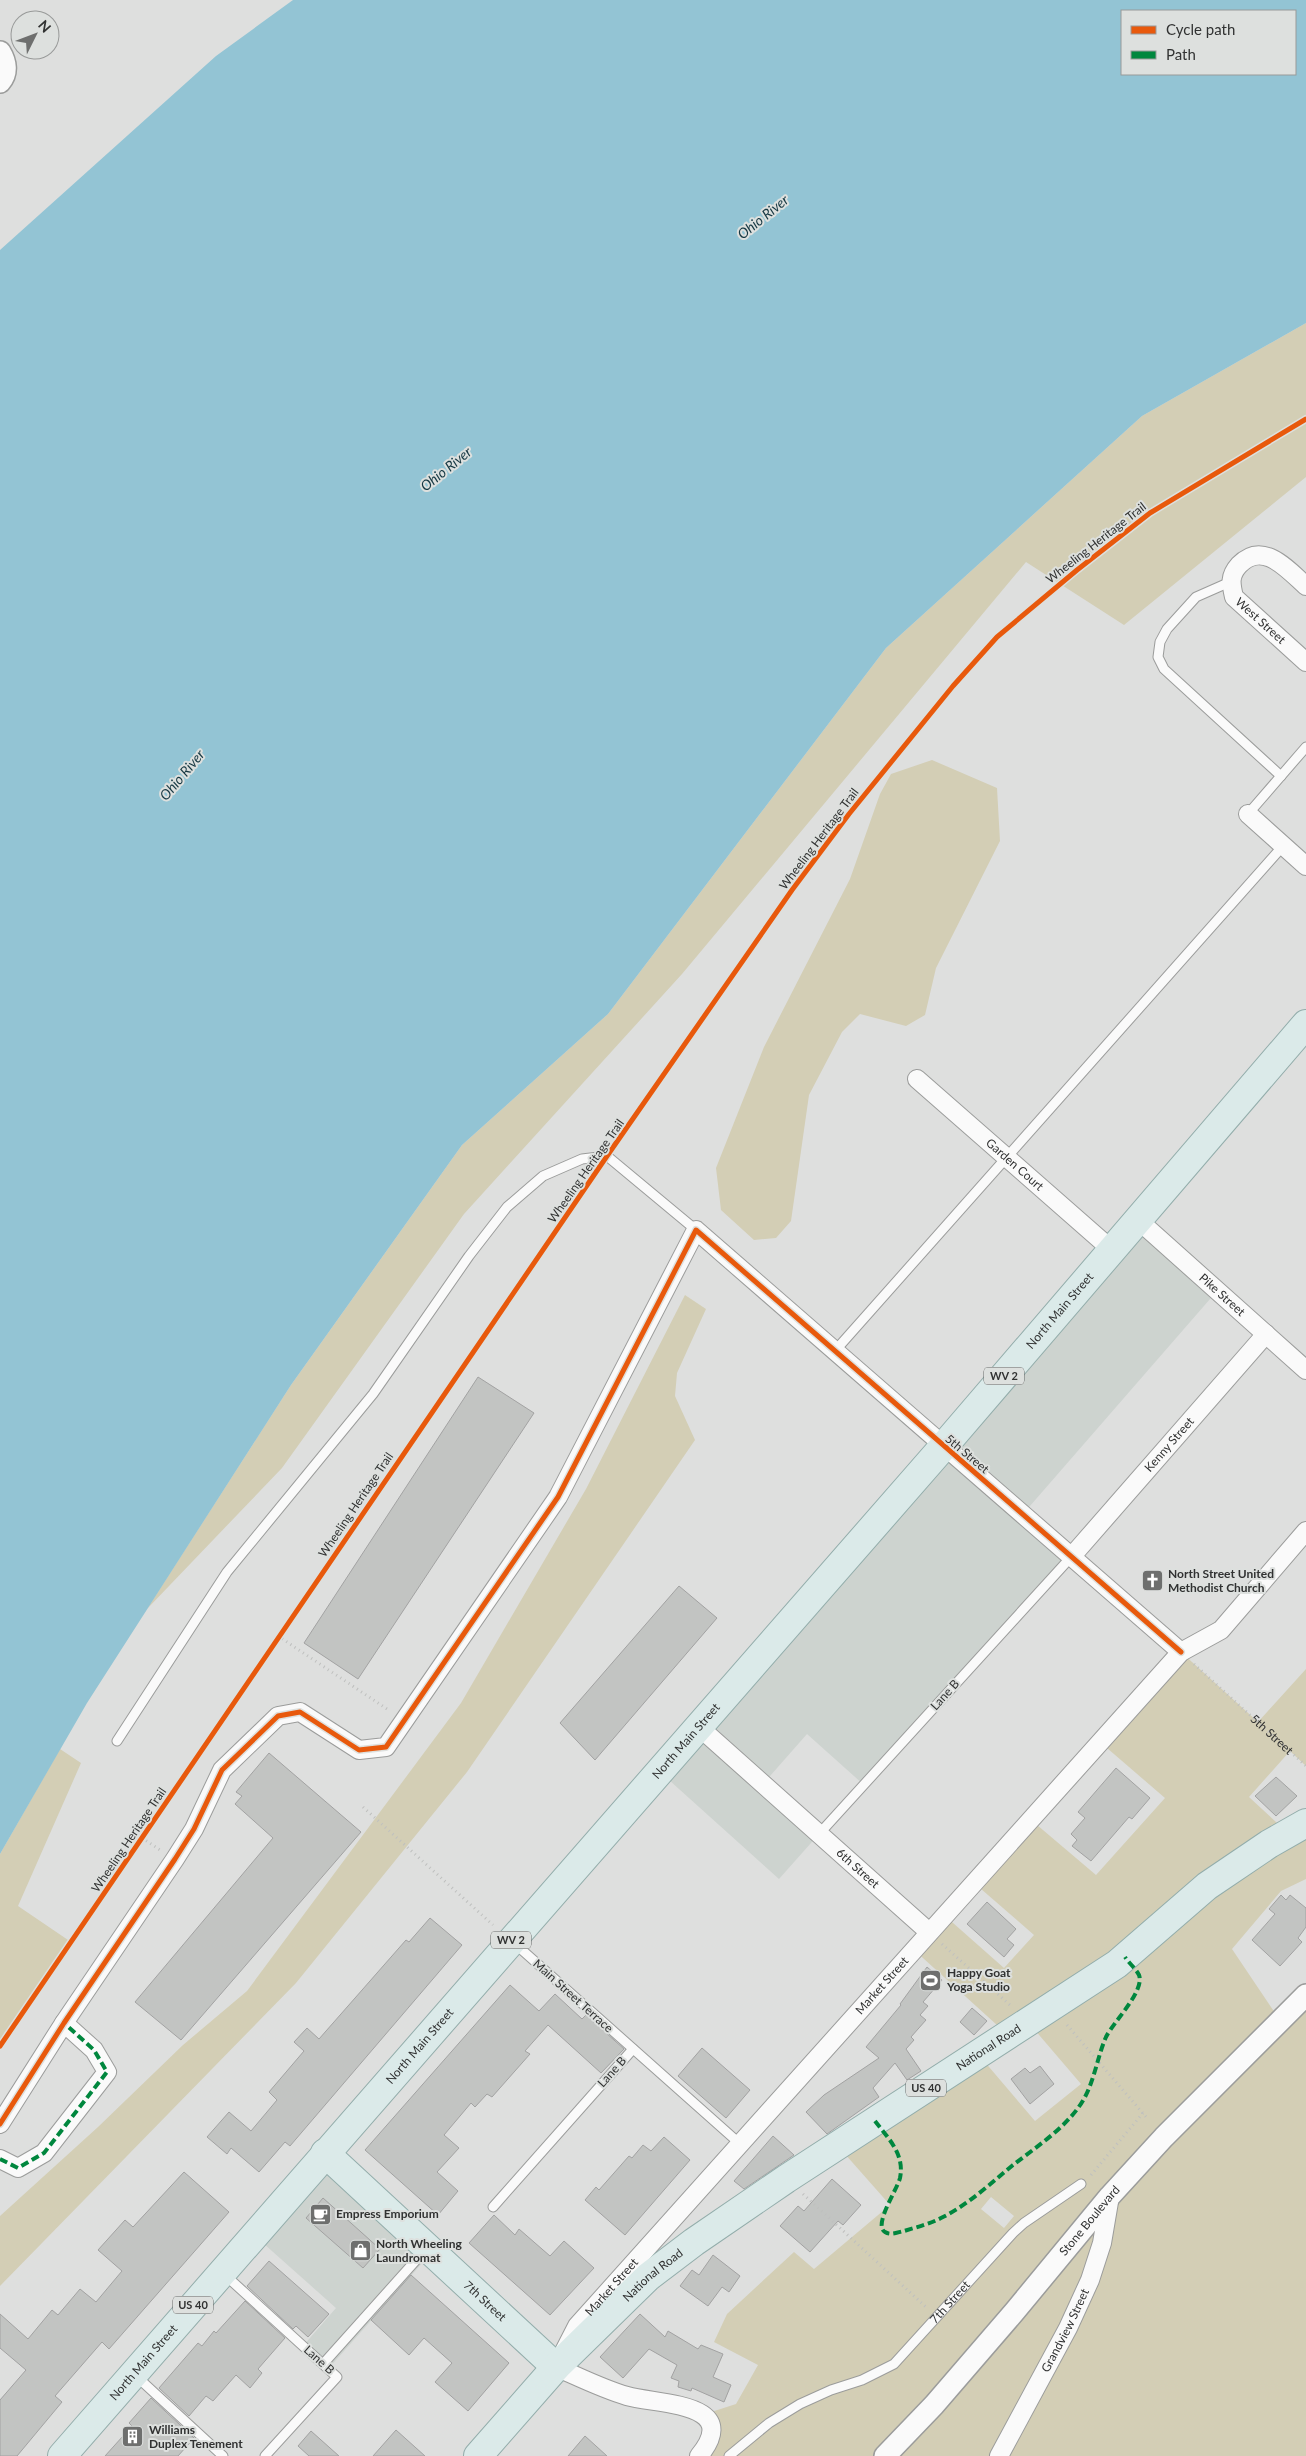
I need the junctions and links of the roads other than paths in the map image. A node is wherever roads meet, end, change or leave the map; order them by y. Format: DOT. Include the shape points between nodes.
graph roads {
  1 [pos="1230,582"];
  2 [pos="1306,586"];
  3 [pos="1306,662"];
  4 [pos="1306,746"];
  5 [pos="1281,776"];
  6 [pos="1248,814"];
  7 [pos="1283,846"];
  8 [pos="1306,866"];
  9 [pos="1306,1024"];
  10 [pos="917,1079"];
  11 [pos="1008,1158"];
  12 [pos="1137,1219"];
  13 [pos="696,1230"];
  14 [pos="1112,1250"];
  15 [pos="1266,1334"];
  16 [pos="834,1352"];
  17 [pos="1306,1370"];
  18 [pos="943,1447"];
  19 [pos="1306,1531"];
  20 [pos="1072,1556"];
  21 [pos="1181,1652"];
  22 [pos="698,1726"];
  23 [pos="117,1741"];
  24 [pos="1306,1823"];
  25 [pos="819,1834"];
  26 [pos="928,1932"];
  27 [pos="511,1941"];
  28 [pos="1306,1995"];
  29 [pos="64,2023"];
  30 [pos="633,2049"];
  31 [pos="0,2124"];
  32 [pos="739,2143"];
  33 [pos="324,2153"];
  34 [pos="0,2159"];
  35 [pos="1081,2184"];
  36 [pos="1110,2196"];
  37 [pos="493,2207"];
  38 [pos="427,2248"];
  39 [pos="222,2272"];
  40 [pos="323,2364"];
  41 [pos="556,2367"];
  42 [pos="133,2374"];
  43 [pos="62,2456"];
  44 [pos="224,2456"];
  45 [pos="265,2456"];
  46 [pos="478,2456"];
  47 [pos="699,2456"];
  48 [pos="729,2456"];
  49 [pos="885,2456"];
  50 [pos="999,2456"];
  1 -- 2 [label="street, West Street" via="1234,571 1246,558 1260,554 1278,561"];
  1 -- 3 [label="street, West Street" via="1234,597"];
  1 -- 5 [label="lane" via="1196,597 1167,629 1160,642 1158,657 1164,669"];
  4 -- 5 [label="lane"];
  5 -- 6 [label="lane"];
  6 -- 7 [label="street"];
  7 -- 8 [label="street"];
  7 -- 11 [label="lane"];
  9 -- 12 [label="main road, North Main Street / WV 2"];
  10 -- 11 [label="street, Garden Court"];
  11 -- 14 [label="street, Garden Court"];
  11 -- 16 [label="lane"];
  12 -- 14 [label="main road, North Main Street / WV 2"];
  12 -- 15 [label="street, Pike Street"];
  13 -- 16 [label="street, 5th Street"];
  13 -- 23 [label="lane" via="607,1156 582,1159 543,1176 507,1207 373,1394 227,1572"];
  13 -- 29 [label="street" via="558,1497 386,1747 359,1750 300,1712 278,1716 222,1770 176,1859"];
  14 -- 18 [label="main road, North Main Street / WV 2"];
  15 -- 17 [label="street, Pike Street"];
  15 -- 20 [label="street, Kenny Street"];
  16 -- 18 [label="street, 5th Street"];
  18 -- 20 [label="street, 5th Street"];
  18 -- 22 [label="main road, North Main Street / WV 2"];
  19 -- 21 [label="street, Market Street" via="1221,1630"];
  20 -- 21 [label="street, 5th Street"];
  20 -- 25 [label="lane, Lane B"];
  21 -- 26 [label="street, Market Street"];
  22 -- 25 [label="street, 6th Street"];
  22 -- 27 [label="main road, North Main Street / WV 2"];
  24 -- 41 [label="main road, National Road / US 40" via="1206,1886 1117,1964 694,2242 648,2277"];
  25 -- 26 [label="street, 6th Street"];
  26 -- 32 [label="street, Market Street"];
  27 -- 30 [label="lane, Main Street Terrace"];
  27 -- 33 [label="main road, North Main Street / WV 2"];
  28 -- 36 [label="street, Stone Boulevard" via="1164,2137"];
  29 -- 31 [label="street"];
  29 -- 34 [label="street" via="94,2050 107,2072 44,2153 18,2168"];
  30 -- 32 [label="lane, Main Street Terrace"];
  30 -- 37 [label="lane, Lane B"];
  32 -- 41 [label="street, Market Street" via="577,2326"];
  33 -- 38 [label="main road, 7th Street"];
  33 -- 39 [label="main road, North Main Street / US 40"];
  35 -- 48 [label="lane, 7th Street" via="1024,2223 894,2364 800,2404 769,2423"];
  36 -- 49 [label="street, Stone Boulevard" via="934,2405"];
  36 -- 50 [label="street, Grandview Street" via="1102,2243 1090,2280 1068,2328"];
  38 -- 40 [label="lane"];
  38 -- 41 [label="main road, 7th Street"];
  39 -- 40 [label="lane, Lane B"];
  39 -- 42 [label="main road, North Main Street / US 40"];
  40 -- 45 [label="lane, Lane B" via="337,2377"];
  41 -- 46 [label="main road, Market Street / US 40"];
  41 -- 47 [label="street" via="627,2396 684,2406 702,2415 712,2429 712,2437"];
  42 -- 43 [label="main road, North Main Street / US 40"];
  42 -- 44 [label="lane"];
}
